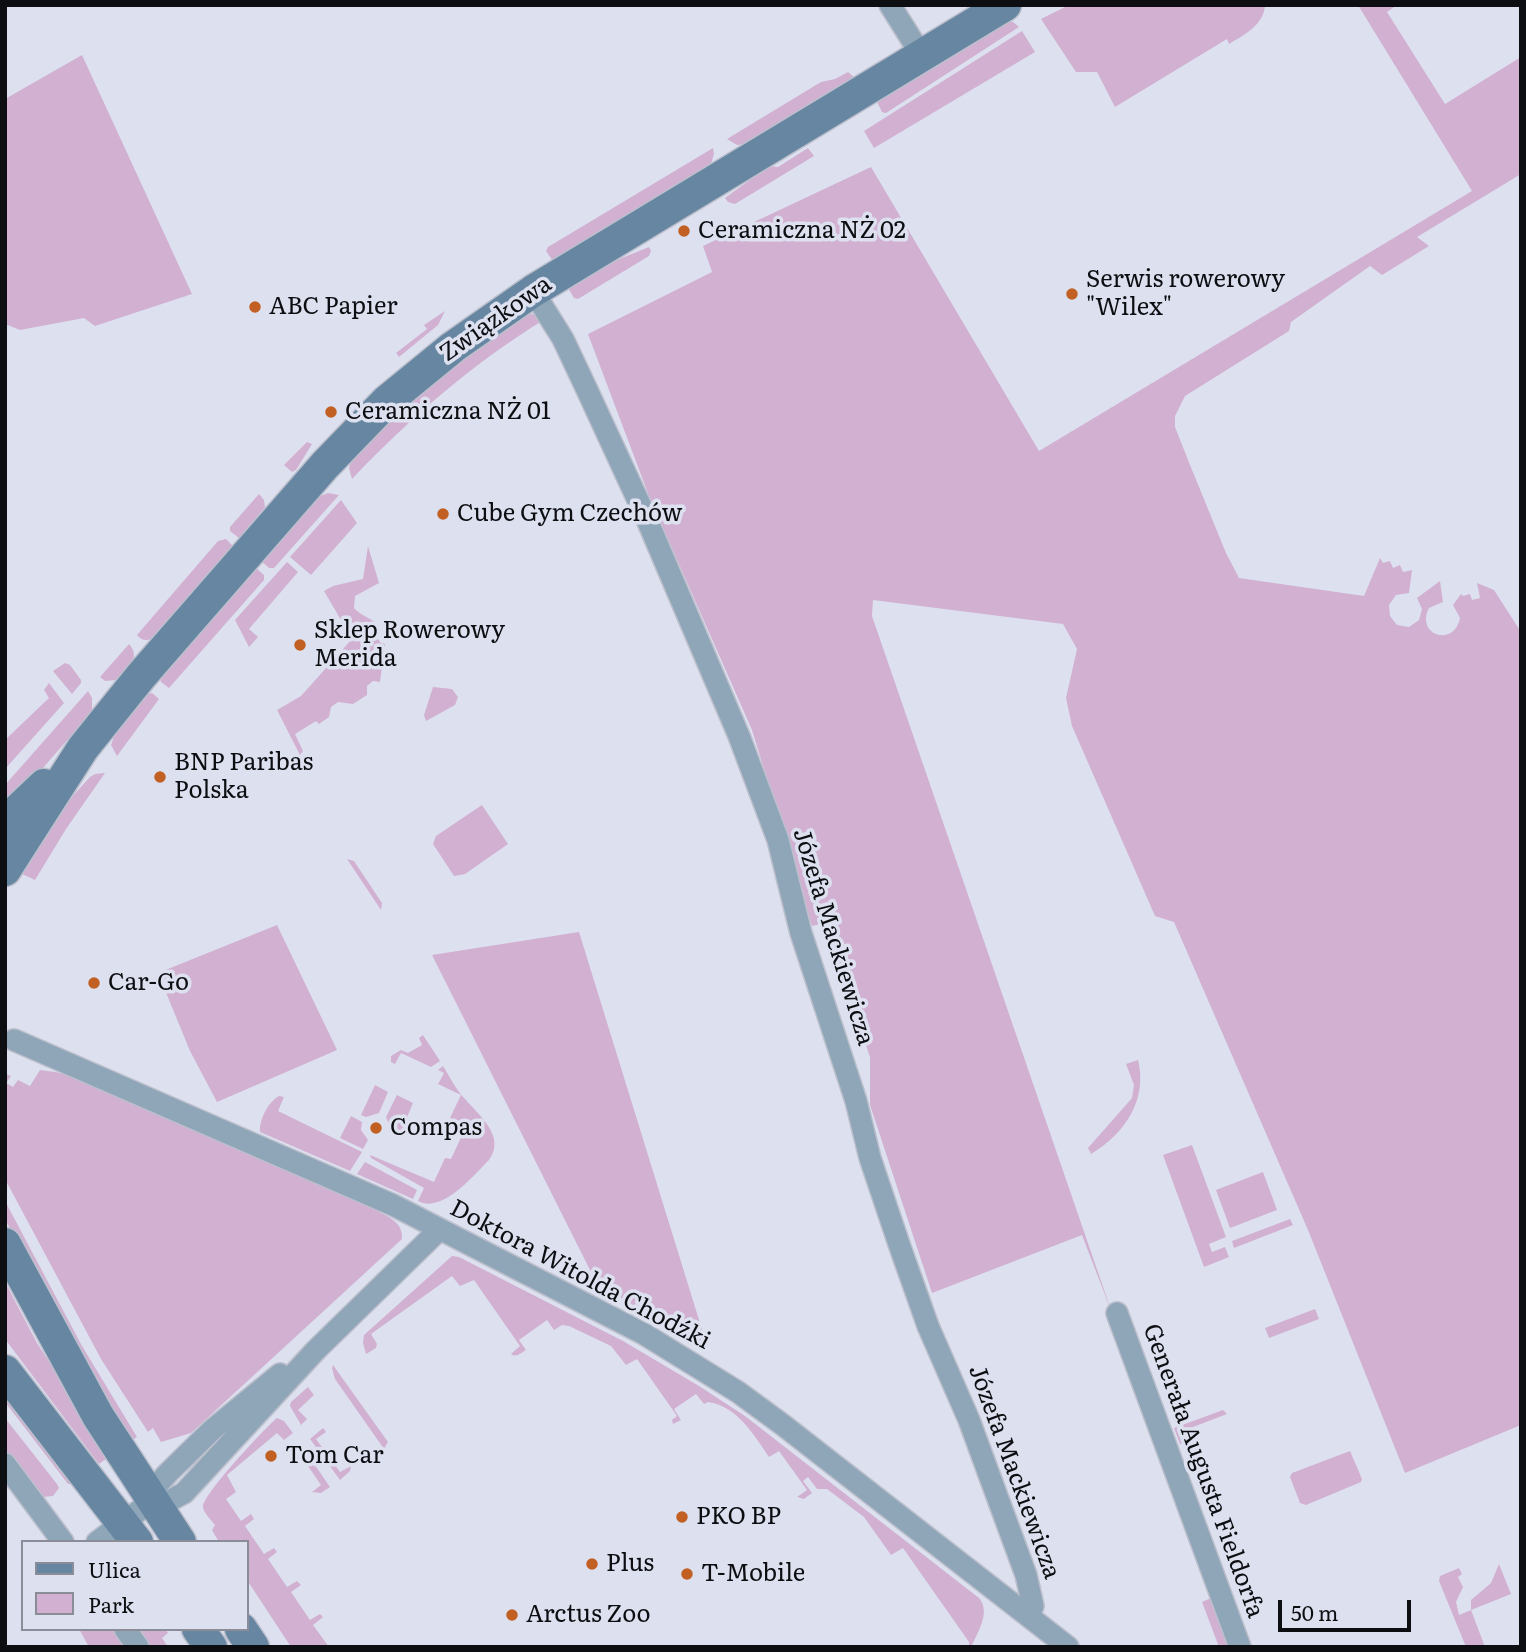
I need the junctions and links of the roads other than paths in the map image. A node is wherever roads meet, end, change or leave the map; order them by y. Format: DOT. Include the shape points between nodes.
graph roads {
  1 [pos="890,5"];
  2 [pos="1005,5"];
  3 [pos="922,55"];
  4 [pos="533,291"];
  5 [pos="83,748"];
  6 [pos="5,822"];
  7 [pos="5,870"];
  8 [pos="14,1040"];
  9 [pos="439,1230"];
  10 [pos="5,1244"];
  11 [pos="1117,1314"];
  12 [pos="5,1371"];
  13 [pos="5,1464"];
  14 [pos="152,1502"];
  15 [pos="130,1533"];
  16 [pos="62,1540"];
  17 [pos="104,1540"];
  18 [pos="179,1540"];
  19 [pos="1028,1615"];
  20 [pos="126,1631"];
  21 [pos="199,1631"];
  22 [pos="242,1631"];
  23 [pos="138,1647"];
  24 [pos="211,1647"];
  25 [pos="253,1647"];
  26 [pos="1068,1647"];
  27 [pos="1240,1647"];
  1 -- 3 [label="street"];
  2 -- 3 [label="street, Związkowa"];
  3 -- 4 [label="street, Związkowa"];
  4 -- 5 [label="street, Związkowa" via="453,347 362,426 161,652"];
  4 -- 19 [label="street, Józefa Mackiewicza" via="563,339 648,522 778,840 801,933 870,1158 928,1326 970,1420 1032,1592"];
  5 -- 6 [label="street, Związkowa"];
  5 -- 7 [label="street, Związkowa"];
  8 -- 9 [label="street, Doktora Witolda Chodźki" via="393,1205"];
  9 -- 14 [label="street" via="317,1350 273,1378 212,1430 157,1485"];
  9 -- 19 [label="street, Doktora Witolda Chodźki" via="644,1334 728,1386"];
  10 -- 14 [label="street" via="92,1405"];
  11 -- 27 [label="street, Generała Augusta Fieldorfa"];
  12 -- 15 [label="street"];
  13 -- 16 [label="street"];
  14 -- 15 [label="street"];
  14 -- 18 [label="street"];
  15 -- 17 [label="street"];
  19 -- 26 [label="street, Doktora Witolda Chodźki"];
  20 -- 23 [label="street"];
  21 -- 24 [label="street"];
  22 -- 25 [label="street"];
}
